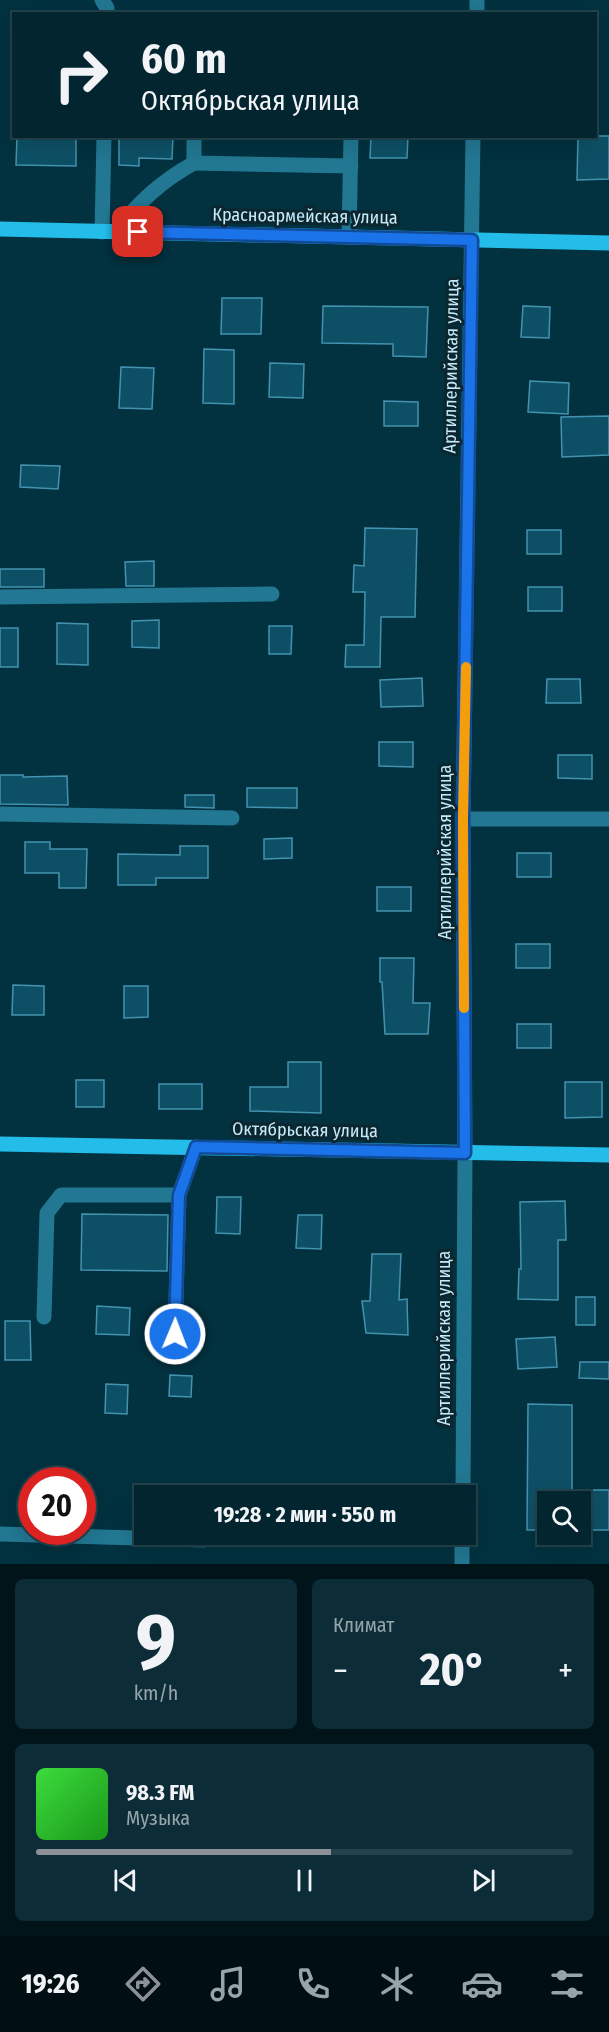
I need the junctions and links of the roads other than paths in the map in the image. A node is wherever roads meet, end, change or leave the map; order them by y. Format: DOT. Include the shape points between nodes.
graph roads {
  1 [pos="104,138"];
  2 [pos="194,138"];
  3 [pos="351,138"];
  4 [pos="473,138"];
  5 [pos="194,162"];
  6 [pos="351,166"];
  7 [pos="0,229"];
  8 [pos="108,232"];
  9 [pos="349,237"];
  10 [pos="472,240"];
  11 [pos="609,243"];
  12 [pos="273,594"];
  13 [pos="0,597"];
  14 [pos="0,814"];
  15 [pos="232,818"];
  16 [pos="463,819"];
  17 [pos="609,819"];
  18 [pos="0,1143"];
  19 [pos="196,1147"];
  20 [pos="465,1153"];
  21 [pos="609,1155"];
  22 [pos="179,1195"];
  23 [pos="44,1317"];
  24 [pos="175,1334"];
  25 [pos="462,1485"];
  26 [pos="0,1534"];
  27 [pos="134,1538"];
  28 [pos="462,1545"];
  29 [pos="462,1564"];
  1 -- 8 [label="street"];
  2 -- 5 [label="street"];
  3 -- 6 [label="street"];
  4 -- 10 [label="street, Артиллерийская улица"];
  5 -- 6 [label="street"];
  5 -- 8 [label="street" via="152,190"];
  6 -- 9 [label="street"];
  7 -- 8 [label="main road, Красноармейская улица"];
  8 -- 9 [label="main road, Красноармейская улица"];
  9 -- 10 [label="main road, Красноармейская улица"];
  10 -- 11 [label="main road, Красноармейская улица"];
  10 -- 16 [label="street, Артиллерийская улица"];
  12 -- 13 [label="street"];
  14 -- 15 [label="street"];
  16 -- 17 [label="street"];
  16 -- 20 [label="street, Артиллерийская улица"];
  18 -- 19 [label="main road, Октябрьская улица"];
  19 -- 20 [label="main road, Октябрьская улица"];
  19 -- 22 [label="street"];
  20 -- 21 [label="main road, Октябрьская улица"];
  20 -- 25 [label="street, Артиллерийская улица"];
  22 -- 23 [label="street" via="62,1195 47,1213"];
  22 -- 24 [label="street"];
  26 -- 27 [label="street"];
  28 -- 29 [label="street"];
}
